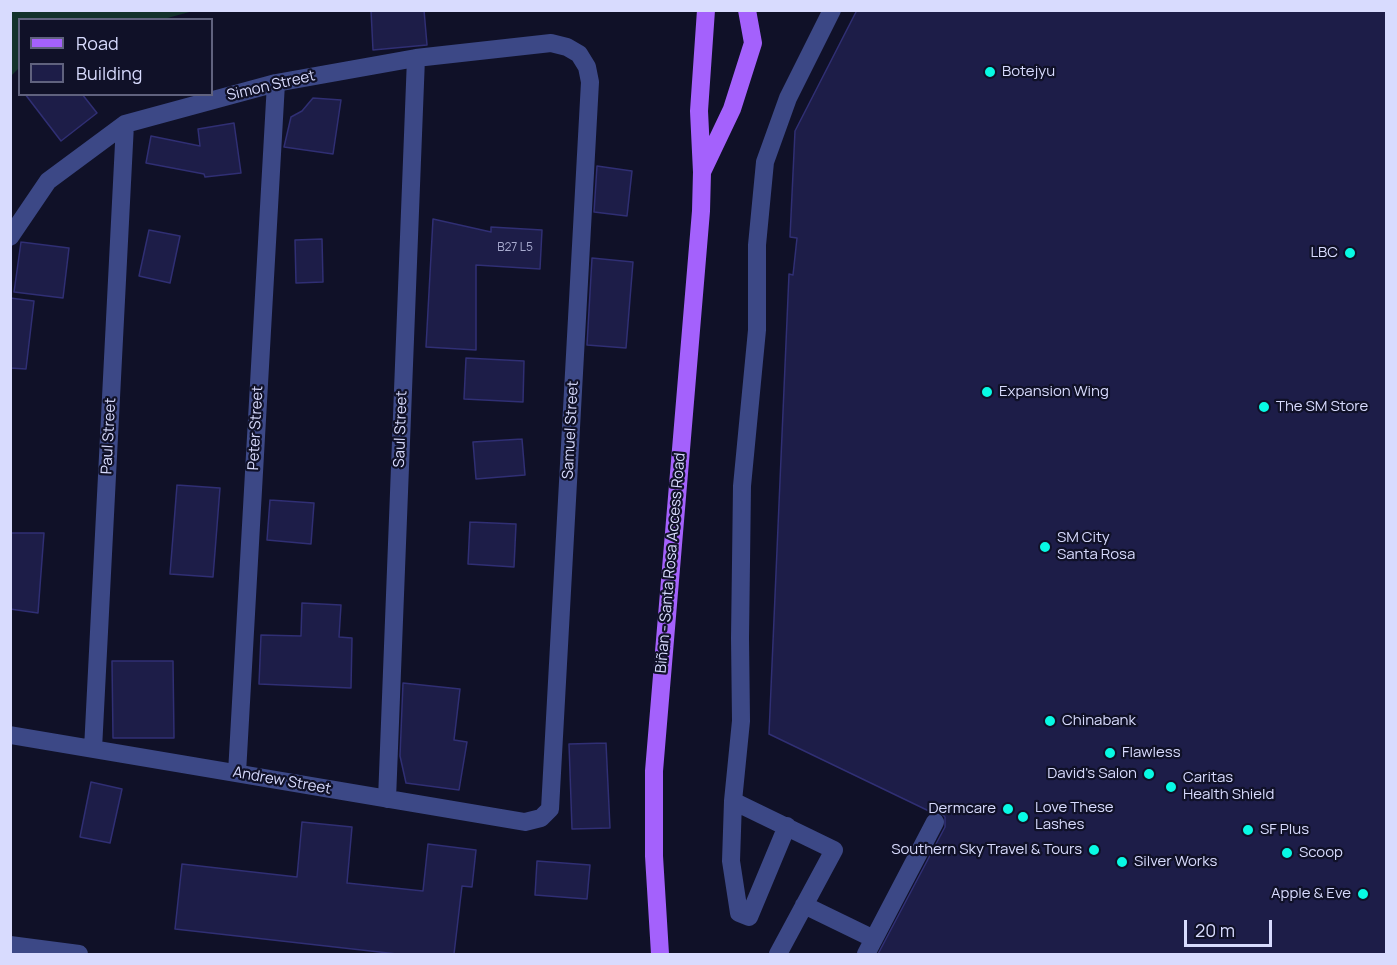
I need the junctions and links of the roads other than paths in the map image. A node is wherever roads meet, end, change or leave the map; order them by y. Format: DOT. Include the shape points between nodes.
graph roads {
  1 [pos="706,10"];
  2 [pos="747,10"];
  3 [pos="832,10"];
  4 [pos="579,54"];
  5 [pos="416,58"];
  6 [pos="276,83"];
  7 [pos="124,124"];
  8 [pos="702,172"];
  9 [pos="10,237"];
  10 [pos="10,735"];
  11 [pos="93,749"];
  12 [pos="237,773"];
  13 [pos="387,799"];
  14 [pos="733,801"];
  15 [pos="549,809"];
  16 [pos="936,822"];
  17 [pos="787,826"];
  18 [pos="804,905"];
  19 [pos="10,945"];
  20 [pos="870,947"];
  21 [pos="79,954"];
  22 [pos="660,954"];
  23 [pos="778,954"];
  1 -- 8 [label="main road, Biñan - Santa Rosa Access Road" via="699,111"];
  2 -- 8 [label="main road, Biñan - Santa Rosa Access Road" via="753,43 732,109"];
  3 -- 14 [label="street" via="788,98 765,162 757,245 757,330 742,486 741,721"];
  4 -- 5 [label="street, Simon Street" via="551,43"];
  4 -- 15 [label="street, Samuel Street" via="590,82"];
  5 -- 6 [label="street, Simon Street"];
  5 -- 13 [label="street, Saul Street"];
  6 -- 7 [label="street, Simon Street"];
  6 -- 12 [label="street, Peter Street"];
  7 -- 9 [label="street, Simon Street" via="48,181"];
  7 -- 11 [label="street, Paul Street"];
  8 -- 22 [label="main road, Biñan - Santa Rosa Access Road" via="654,771"];
  10 -- 11 [label="street, Andrew Street"];
  11 -- 12 [label="street, Andrew Street"];
  12 -- 13 [label="street, Andrew Street"];
  13 -- 15 [label="street, Andrew Street" via="525,822 541,818"];
  14 -- 17 [label="street"];
  14 -- 17 [label="street" via="731,861 739,913 749,917"];
  16 -- 20 [label="street"];
  17 -- 18 [label="street" via="834,850"];
  18 -- 20 [label="street"];
  18 -- 23 [label="street"];
  19 -- 21 [label="street"];
}
